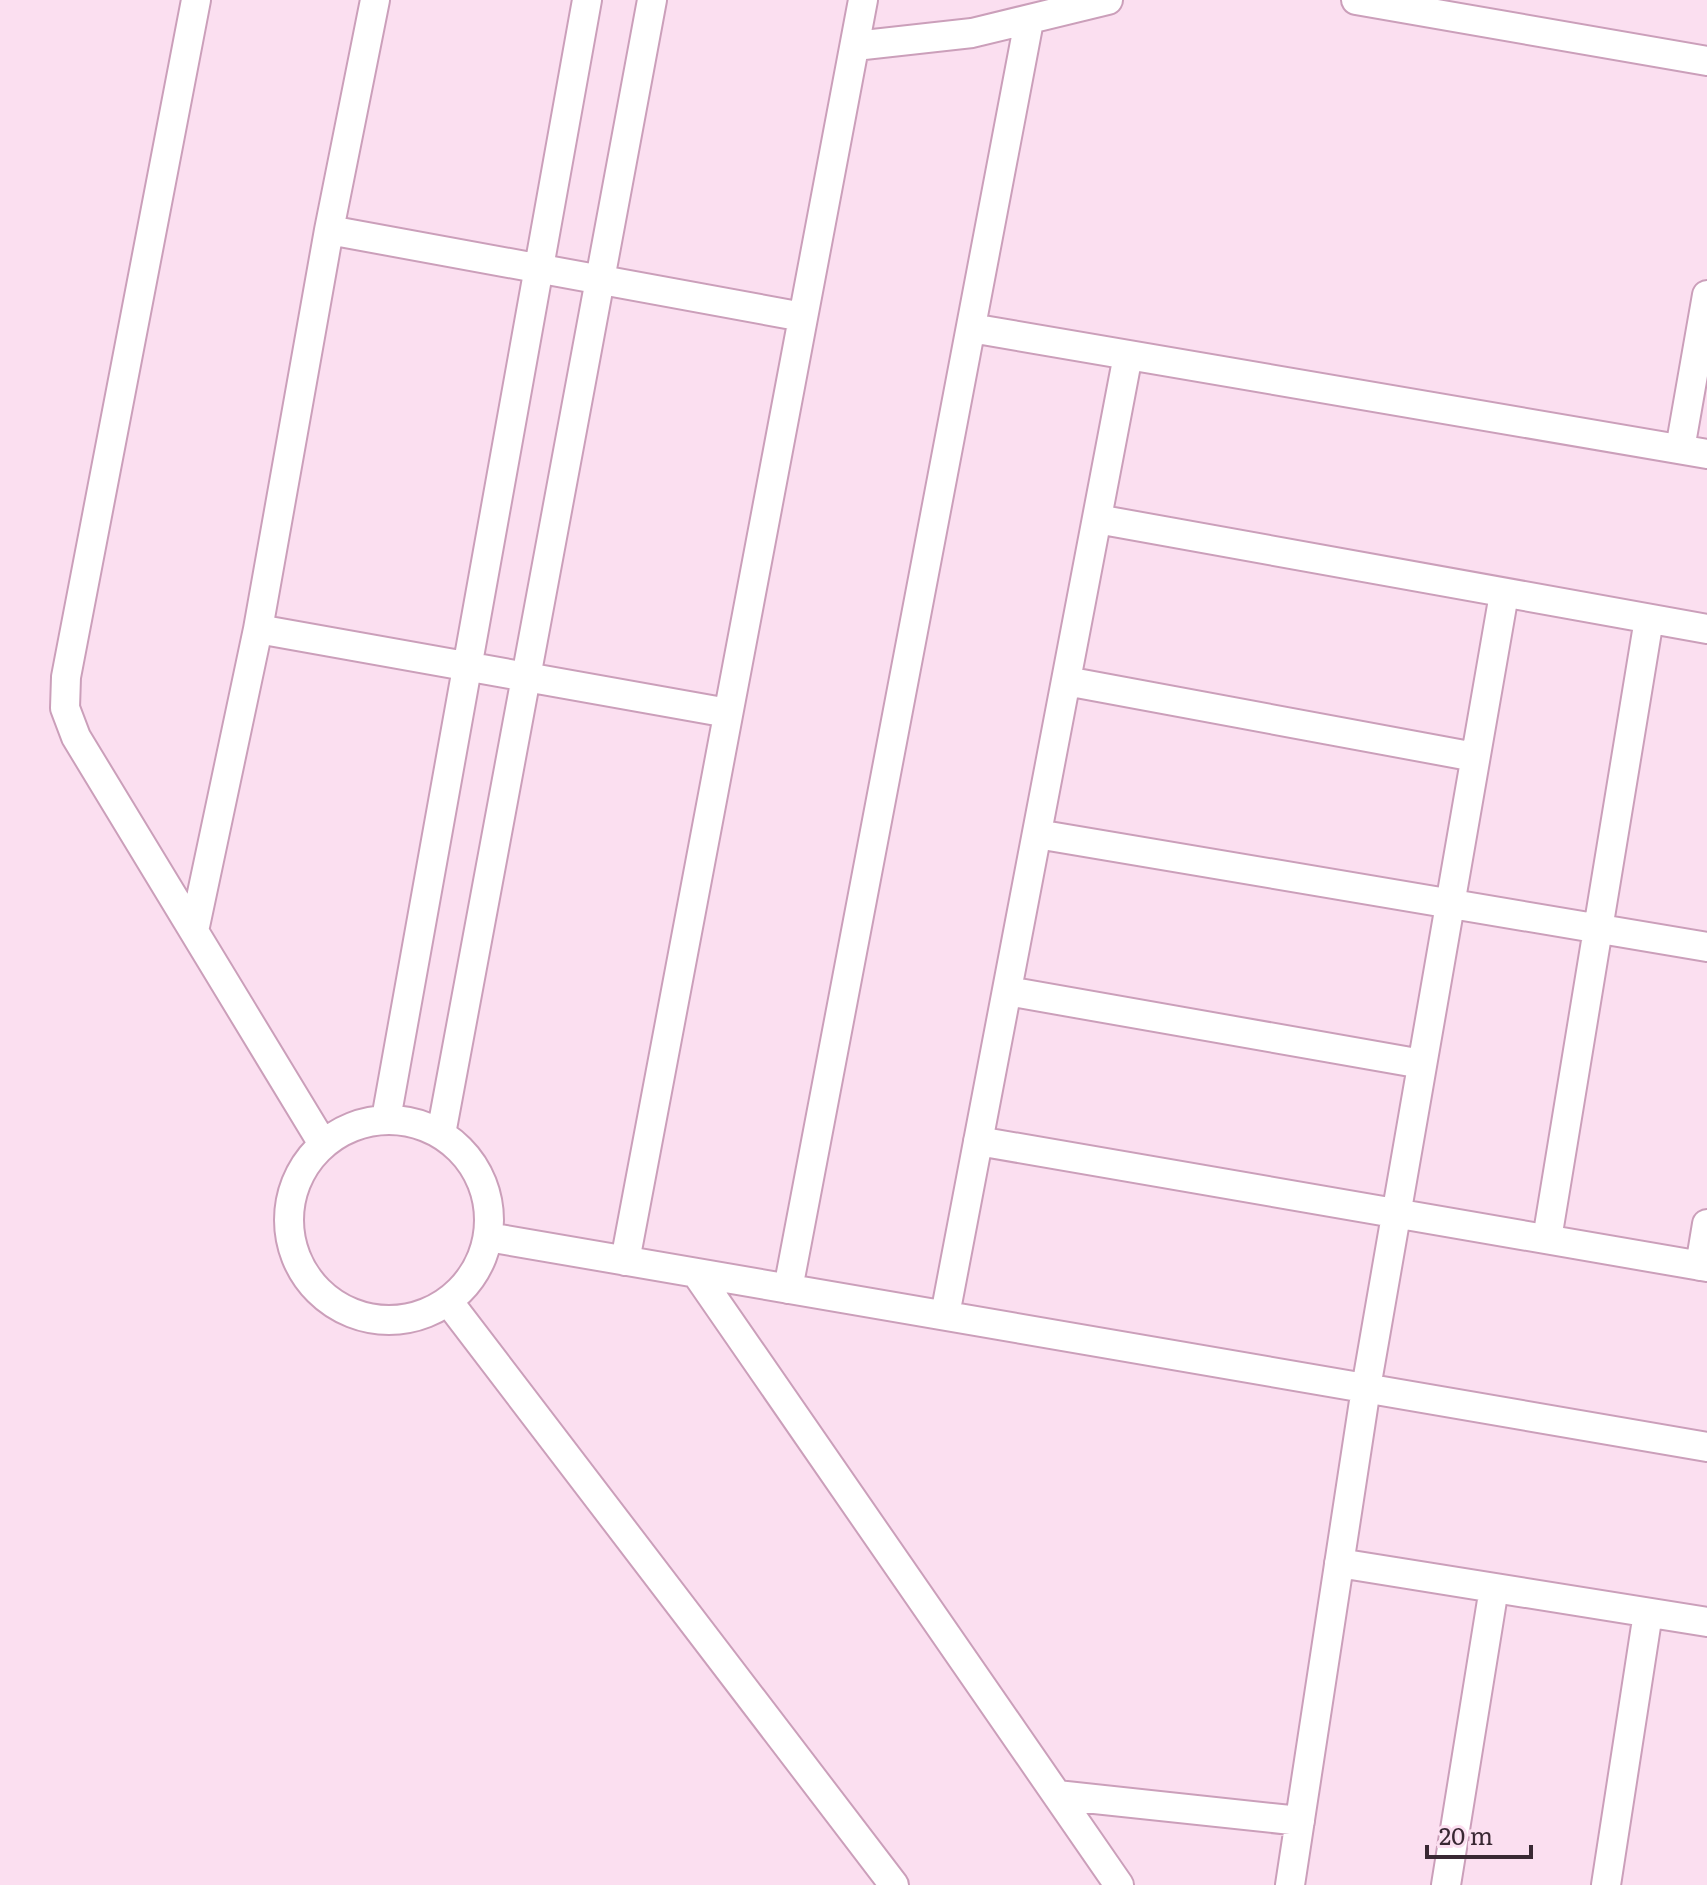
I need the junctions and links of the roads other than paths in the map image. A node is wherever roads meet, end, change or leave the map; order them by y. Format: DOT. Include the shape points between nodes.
graph roads {
  1 [pos="196,0"];
  2 [pos="375,0"];
  3 [pos="587,0"];
  4 [pos="652,0"];
  5 [pos="863,0"];
  6 [pos="1108,0"];
  7 [pos="1356,0"];
  8 [pos="1029,21"];
  9 [pos="855,46"];
  10 [pos="1707,61"];
  11 [pos="329,230"];
  12 [pos="539,269"];
  13 [pos="599,280"];
  14 [pos="1707,295"];
  15 [pos="803,317"];
  16 [pos="971,328"];
  17 [pos="1128,355"];
  18 [pos="1694,452"];
  19 [pos="1097,519"];
  20 [pos="1504,594"];
  21 [pos="1649,619"];
  22 [pos="258,629"];
  23 [pos="1707,629"];
  24 [pos="467,666"];
  25 [pos="526,676"];
  26 [pos="1066,681"];
  27 [pos="728,713"];
  28 [pos="1475,757"];
  29 [pos="1037,834"];
  30 [pos="1450,904"];
  31 [pos="1598,929"];
  32 [pos="194,931"];
  33 [pos="1707,947"];
  34 [pos="1007,991"];
  35 [pos="1422,1064"];
  36 [pos="386,1119"];
  37 [pos="441,1134"];
  38 [pos="978,1141"];
  39 [pos="323,1144"];
  40 [pos="1396,1214"];
  41 [pos="1707,1224"];
  42 [pos="488,1237"];
  43 [pos="1547,1239"];
  44 [pos="625,1261"];
  45 [pos="1704,1266"];
  46 [pos="696,1273"];
  47 [pos="788,1289"];
  48 [pos="448,1301"];
  49 [pos="945,1315"];
  50 [pos="1366,1388"];
  51 [pos="1707,1447"];
  52 [pos="1339,1563"];
  53 [pos="1494,1588"];
  54 [pos="1648,1613"];
  55 [pos="1707,1622"];
  56 [pos="1057,1795"];
  57 [pos="1300,1821"];
  58 [pos="894,1885"];
  59 [pos="1119,1885"];
  60 [pos="1290,1885"];
  61 [pos="1446,1885"];
  62 [pos="1606,1885"];
  1 -- 32 [label="street" via="64,692 76,737"];
  2 -- 11 [label="street"];
  3 -- 12 [label="street"];
  4 -- 13 [label="street"];
  5 -- 9 [label="street"];
  6 -- 8 [label="street"];
  7 -- 10 [label="street"];
  8 -- 9 [label="street"];
  8 -- 16 [label="street"];
  9 -- 15 [label="street"];
  11 -- 12 [label="street"];
  11 -- 22 [label="street"];
  12 -- 13 [label="street"];
  12 -- 24 [label="street"];
  13 -- 15 [label="street"];
  13 -- 25 [label="street"];
  14 -- 18 [label="street"];
  15 -- 27 [label="street"];
  16 -- 17 [label="street"];
  16 -- 47 [label="street"];
  17 -- 18 [label="street"];
  17 -- 19 [label="street"];
  19 -- 20 [label="street"];
  19 -- 26 [label="street"];
  20 -- 21 [label="street"];
  20 -- 28 [label="street"];
  21 -- 23 [label="street"];
  21 -- 31 [label="street"];
  22 -- 24 [label="street"];
  22 -- 32 [label="street"];
  24 -- 25 [label="street"];
  24 -- 36 [label="street"];
  25 -- 27 [label="street"];
  25 -- 37 [label="street"];
  26 -- 28 [label="street"];
  26 -- 29 [label="street"];
  27 -- 44 [label="street"];
  28 -- 30 [label="street"];
  29 -- 30 [label="street"];
  29 -- 34 [label="street"];
  30 -- 31 [label="street"];
  30 -- 35 [label="street"];
  31 -- 33 [label="street"];
  31 -- 43 [label="street"];
  32 -- 39 [label="street"];
  34 -- 35 [label="street"];
  34 -- 38 [label="street"];
  35 -- 40 [label="street"];
  36 -- 37 [label="street" via="415,1122"];
  36 -- 39 [label="street" via="363,1122"];
  37 -- 42 [label="street" via="460,1149 484,1189"];
  38 -- 40 [label="street"];
  38 -- 49 [label="street"];
  39 -- 48 [label="street" via="305,1164 288,1218 302,1271 320,1293 368,1319 423,1315"];
  40 -- 43 [label="street"];
  40 -- 50 [label="street"];
  41 -- 45 [label="street"];
  42 -- 44 [label="street"];
  42 -- 48 [label="street" via="467,1283"];
  43 -- 45 [label="street"];
  44 -- 46 [label="street"];
  46 -- 47 [label="street"];
  46 -- 56 [label="street"];
  47 -- 49 [label="street"];
  48 -- 58 [label="street"];
  49 -- 50 [label="street"];
  50 -- 51 [label="street"];
  50 -- 52 [label="street"];
  52 -- 53 [label="street"];
  52 -- 57 [label="street"];
  53 -- 54 [label="street"];
  53 -- 61 [label="street"];
  54 -- 55 [label="street"];
  54 -- 62 [label="street"];
  56 -- 57 [label="street"];
  56 -- 59 [label="street"];
  57 -- 60 [label="street"];
}
